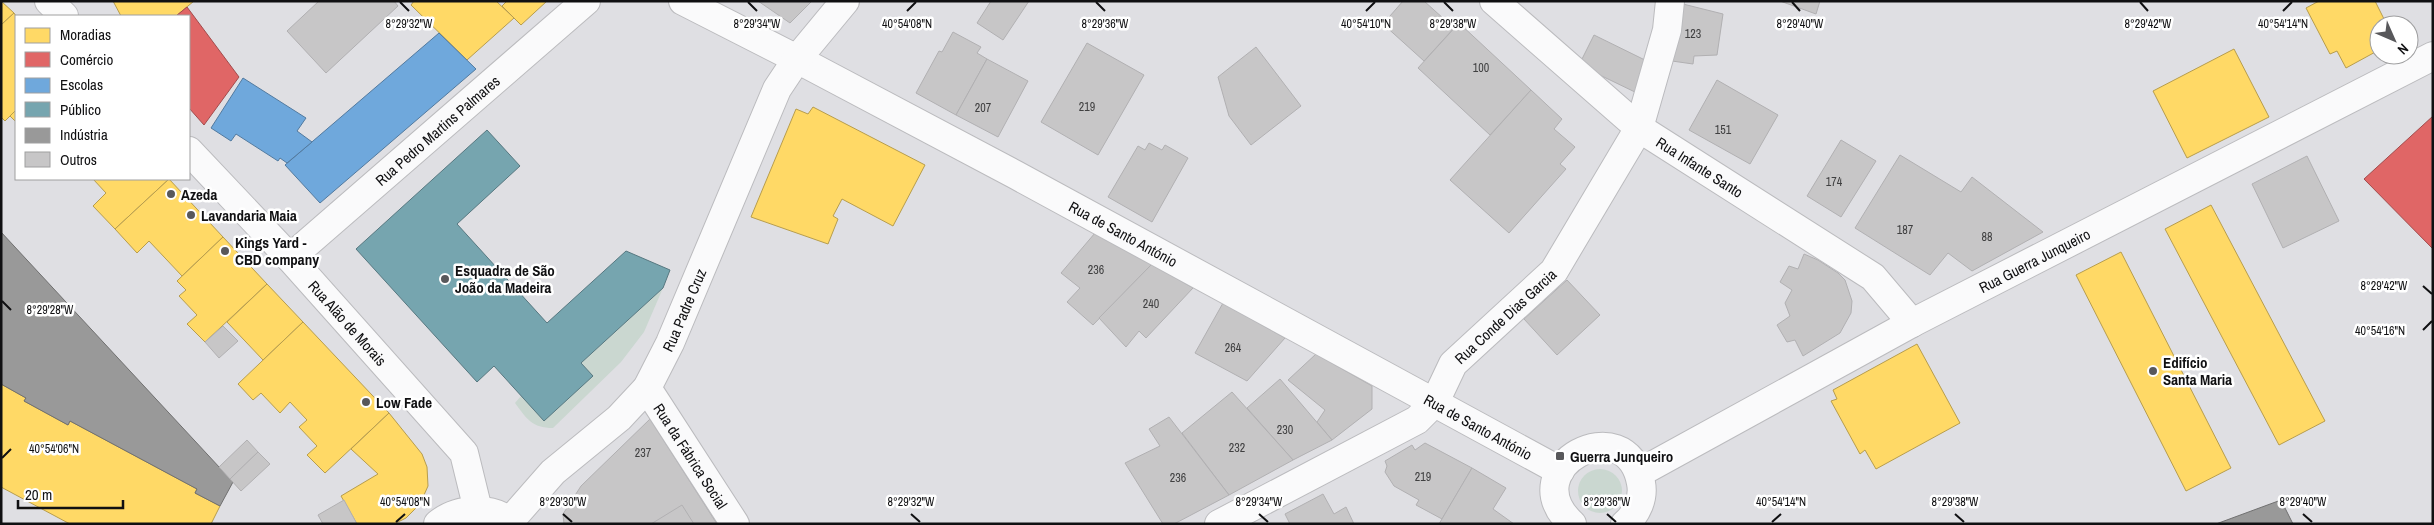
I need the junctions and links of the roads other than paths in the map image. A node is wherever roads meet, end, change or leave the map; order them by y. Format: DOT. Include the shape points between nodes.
graph roads {
  1 [pos="49,1"];
  2 [pos="76,1"];
  3 [pos="586,1"];
  4 [pos="683,1"];
  5 [pos="845,1"];
  6 [pos="1494,1"];
  7 [pos="1670,1"];
  8 [pos="63,15"];
  9 [pos="81,15"];
  10 [pos="2433,56"];
  11 [pos="797,59"];
  12 [pos="1639,128"];
  13 [pos="190,152"];
  14 [pos="290,258"];
  15 [pos="1912,323"];
  16 [pos="647,388"];
  17 [pos="1435,402"];
  18 [pos="1560,471"];
  19 [pos="1639,473"];
  20 [pos="478,510"];
  21 [pos="512,522"];
  22 [pos="1630,522"];
  23 [pos="438,524"];
  24 [pos="736,524"];
  25 [pos="1219,524"];
  26 [pos="1572,524"];
  1 -- 8 [label="street"];
  2 -- 9 [label="street"];
  3 -- 14 [label="street, Rua Pedro Martins Palmares"];
  4 -- 11 [label="street, Rua de Santo António"];
  5 -- 11 [label="street, Rua Padre Cruz"];
  6 -- 12 [label="street, Rua Infante Santo"];
  7 -- 12 [label="street, Rua Conde Dias Garcia" via="1667,30"];
  10 -- 15 [label="street, Rua Guerra Junqueiro"];
  11 -- 16 [label="street, Rua Padre Cruz" via="777,89 670,343"];
  11 -- 17 [label="street, Rua de Santo António"];
  12 -- 15 [label="street, Rua Infante Santo" via="1873,277"];
  12 -- 17 [label="street, Rua Conde Dias Garcia" via="1554,271 1453,364"];
  13 -- 14 [label="street, Rua Alão de Morais"];
  14 -- 20 [label="street, Rua Alão de Morais" via="466,456"];
  15 -- 19 [label="street, Rua Guerra Junqueiro"];
  16 -- 21 [label="street, Rua Padre Cruz" via="619,418 553,472"];
  16 -- 24 [label="street, Rua da Fábrica Social"];
  17 -- 18 [label="street, Rua de Santo António"];
  17 -- 25 [label="street, Rua Conde Dias Garcia" via="1416,420"];
  18 -- 19 [label="street" via="1576,452 1600,446 1624,454"];
  18 -- 26 [label="street" via="1555,495 1559,507"];
  19 -- 22 [label="street" via="1642,497"];
  20 -- 21 [label="street"];
  20 -- 23 [label="street" via="460,512"];
}
